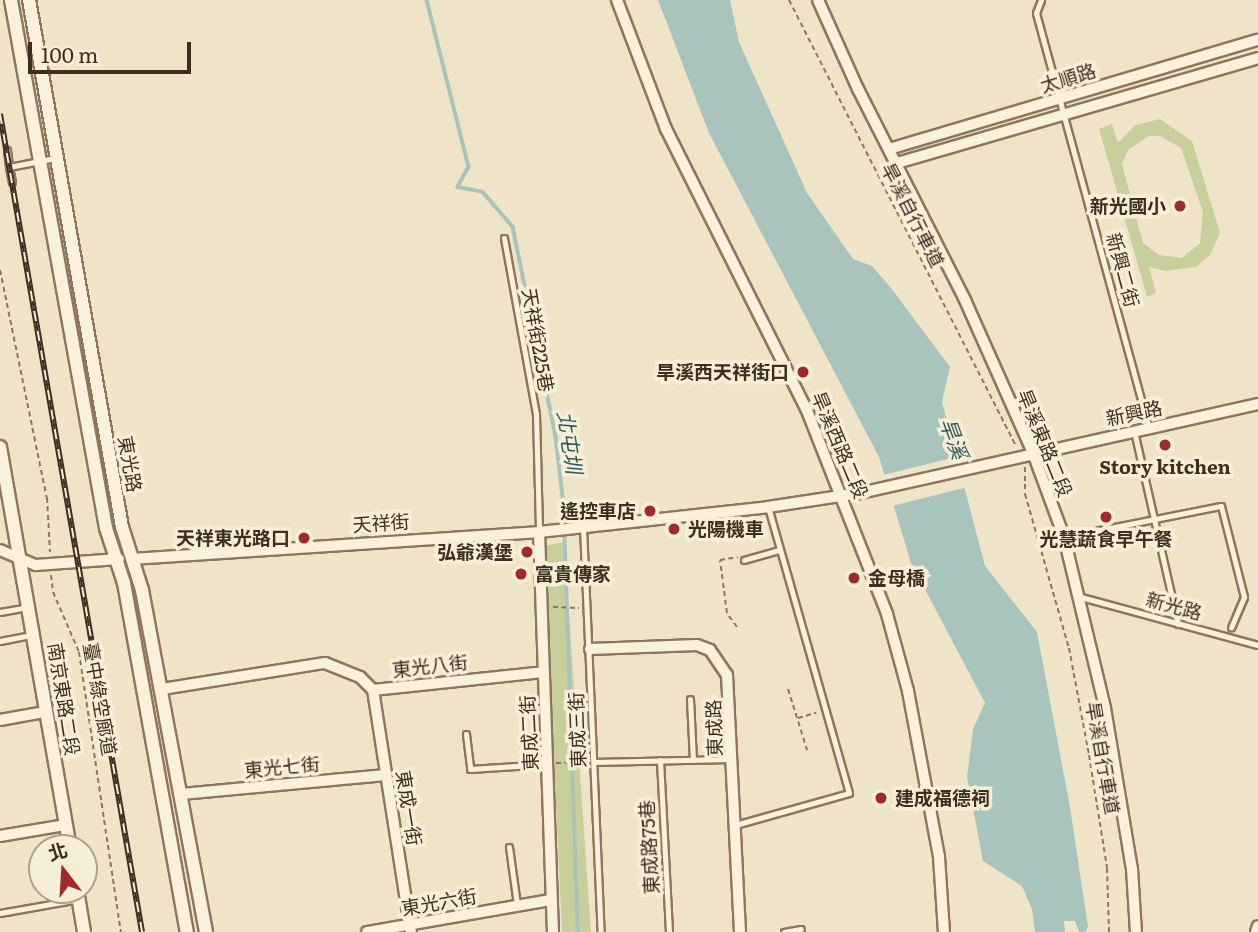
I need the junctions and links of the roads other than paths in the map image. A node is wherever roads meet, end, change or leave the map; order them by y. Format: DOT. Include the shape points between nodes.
graph roads {
  1 [pos="11,0"];
  2 [pos="29,0"];
  3 [pos="617,0"];
  4 [pos="818,0"];
  5 [pos="1041,0"];
  6 [pos="1258,40"];
  7 [pos="1258,58"];
  8 [pos="1060,99"];
  9 [pos="1065,117"];
  10 [pos="889,149"];
  11 [pos="7,150"];
  12 [pos="58,158"];
  13 [pos="38,160"];
  14 [pos="897,163"];
  15 [pos="9,167"];
  16 [pos="12,182"];
  17 [pos="504,238"];
  18 [pos="1258,404"];
  19 [pos="1149,428"];
  20 [pos="1134,431"];
  21 [pos="0,447"];
  22 [pos="1033,453"];
  23 [pos="860,493"];
  24 [pos="844,496"];
  25 [pos="5,502"];
  26 [pos="768,507"];
  27 [pos="1157,519"];
  28 [pos="583,527"];
  29 [pos="539,532"];
  30 [pos="1064,537"];
  31 [pos="780,550"];
  32 [pos="0,551"];
  33 [pos="20,556"];
  34 [pos="119,559"];
  35 [pos="134,559"];
  36 [pos="744,560"];
  37 [pos="1081,597"];
  38 [pos="28,607"];
  39 [pos="0,612"];
  40 [pos="1178,624"];
  41 [pos="1231,627"];
  42 [pos="34,635"];
  43 [pos="0,641"];
  44 [pos="1258,645"];
  45 [pos="590,649"];
  46 [pos="543,672"];
  47 [pos="162,689"];
  48 [pos="373,690"];
  49 [pos="690,699"];
  50 [pos="46,712"];
  51 [pos="0,720"];
  52 [pos="466,734"];
  53 [pos="732,759"];
  54 [pos="660,760"];
  55 [pos="693,760"];
  56 [pos="594,762"];
  57 [pos="549,764"];
  58 [pos="386,775"];
  59 [pos="181,794"];
  60 [pos="66,825"];
  61 [pos="735,825"];
  62 [pos="68,834"];
  63 [pos="0,836"];
  64 [pos="509,847"];
  65 [pos="551,900"];
  66 [pos="39,904"];
  67 [pos="79,904"];
  68 [pos="517,905"];
  69 [pos="0,913"];
  70 [pos="1258,926"];
  71 [pos="410,928"];
  72 [pos="801,929"];
  73 [pos="84,932"];
  74 [pos="187,932"];
  75 [pos="206,932"];
  76 [pos="367,932"];
  77 [pos="553,932"];
  78 [pos="601,932"];
  79 [pos="669,932"];
  80 [pos="740,932"];
  81 [pos="784,932"];
  82 [pos="944,932"];
  83 [pos="1136,932"];
  84 [pos="1256,932"];
  1 -- 13 [label="street, 東光路"];
  2 -- 12 [label="street, 東光路"];
  3 -- 24 [label="street, 旱溪西路二段" via="652,99 806,408"];
  4 -- 10 [label="street, 旱溪東路二段"];
  5 -- 8 [label="lane, 新興二街" via="1036,13"];
  6 -- 8 [label="street, 太順路"];
  7 -- 9 [label="street, 太順路"];
  8 -- 9 [label="lane, 新興二街"];
  8 -- 10 [label="street, 太順路"];
  9 -- 14 [label="street, 太順路"];
  9 -- 19 [label="lane, 新興二街"];
  10 -- 14 [label="street, 旱溪東路二段"];
  11 -- 15 [label="lane"];
  12 -- 13 [label="lane"];
  12 -- 35 [label="street, 東光路" via="122,527"];
  13 -- 15 [label="lane"];
  13 -- 34 [label="street, 東光路" via="106,528"];
  14 -- 22 [label="street, 旱溪東路二段"];
  15 -- 16 [label="lane"];
  17 -- 29 [label="lane, 天祥街225巷" via="536,414"];
  18 -- 19 [label="street, 新興路"];
  19 -- 20 [label="street, 新興路"];
  20 -- 22 [label="street, 新興路"];
  20 -- 27 [label="lane"];
  21 -- 25 [label="street, 南京東路二段"];
  22 -- 23 [label="street, 新興路"];
  22 -- 30 [label="street, 旱溪東路二段"];
  23 -- 24 [label="street, 天祥街"];
  24 -- 26 [label="street, 天祥街"];
  24 -- 82 [label="street, 旱溪西路二段" via="887,614 908,691 939,856"];
  25 -- 33 [label="street, 南京東路二段"];
  26 -- 28 [label="street, 天祥街"];
  26 -- 31 [label="lane"];
  27 -- 30 [label="lane"];
  27 -- 40 [label="lane"];
  27 -- 41 [label="lane" via="1221,506 1244,597"];
  28 -- 29 [label="street, 天祥街"];
  28 -- 45 [label="lane, 東成三街"];
  29 -- 35 [label="street, 天祥街"];
  29 -- 46 [label="street, 東成二街"];
  30 -- 37 [label="street, 旱溪東路二段"];
  31 -- 36 [label="lane"];
  31 -- 61 [label="lane" via="849,793"];
  32 -- 33 [label="street, 天祥街"];
  33 -- 34 [label="street, 天祥街" via="36,565"];
  33 -- 38 [label="street, 南京東路二段"];
  34 -- 35 [label="street, 天祥街"];
  34 -- 74 [label="street, 東光路"];
  35 -- 47 [label="street, 東光路"];
  37 -- 40 [label="lane, 新光路"];
  37 -- 83 [label="street, 旱溪東路二段" via="1130,855"];
  38 -- 39 [label="lane"];
  38 -- 42 [label="street, 南京東路二段"];
  40 -- 44 [label="lane, 新光路"];
  42 -- 43 [label="lane"];
  42 -- 50 [label="street, 南京東路二段"];
  45 -- 53 [label="street, 東成路" via="683,643 710,650 727,675"];
  45 -- 56 [label="lane, 東成三街"];
  46 -- 48 [label="street, 東光八街"];
  46 -- 57 [label="street, 東成二街"];
  47 -- 48 [label="street, 東光八街" via="325,663 360,677"];
  47 -- 59 [label="street, 東光路"];
  48 -- 58 [label="street, 東成一街"];
  49 -- 55 [label="lane"];
  50 -- 51 [label="street"];
  50 -- 60 [label="street, 南京東路二段"];
  52 -- 57 [label="lane" via="470,769"];
  53 -- 55 [label="lane"];
  53 -- 61 [label="street, 東成路"];
  54 -- 55 [label="lane"];
  54 -- 56 [label="lane"];
  54 -- 79 [label="lane, 東成路75巷"];
  56 -- 78 [label="lane, 東成三街"];
  57 -- 65 [label="street, 東成二街"];
  58 -- 59 [label="street, 東光七街"];
  58 -- 71 [label="street, 東成一街"];
  59 -- 75 [label="street, 東光路"];
  60 -- 62 [label="street, 南京東路二段"];
  60 -- 63 [label="street"];
  61 -- 80 [label="street, 東成路"];
  64 -- 68 [label="lane"];
  65 -- 68 [label="street, 東光六街"];
  65 -- 77 [label="street, 東成二街"];
  66 -- 69 [label="lane"];
  67 -- 73 [label="street"];
  68 -- 71 [label="street, 東光六街"];
  70 -- 84 [label="street"];
  71 -- 76 [label="street, 東光六街"];
  72 -- 81 [label="lane"];
}
